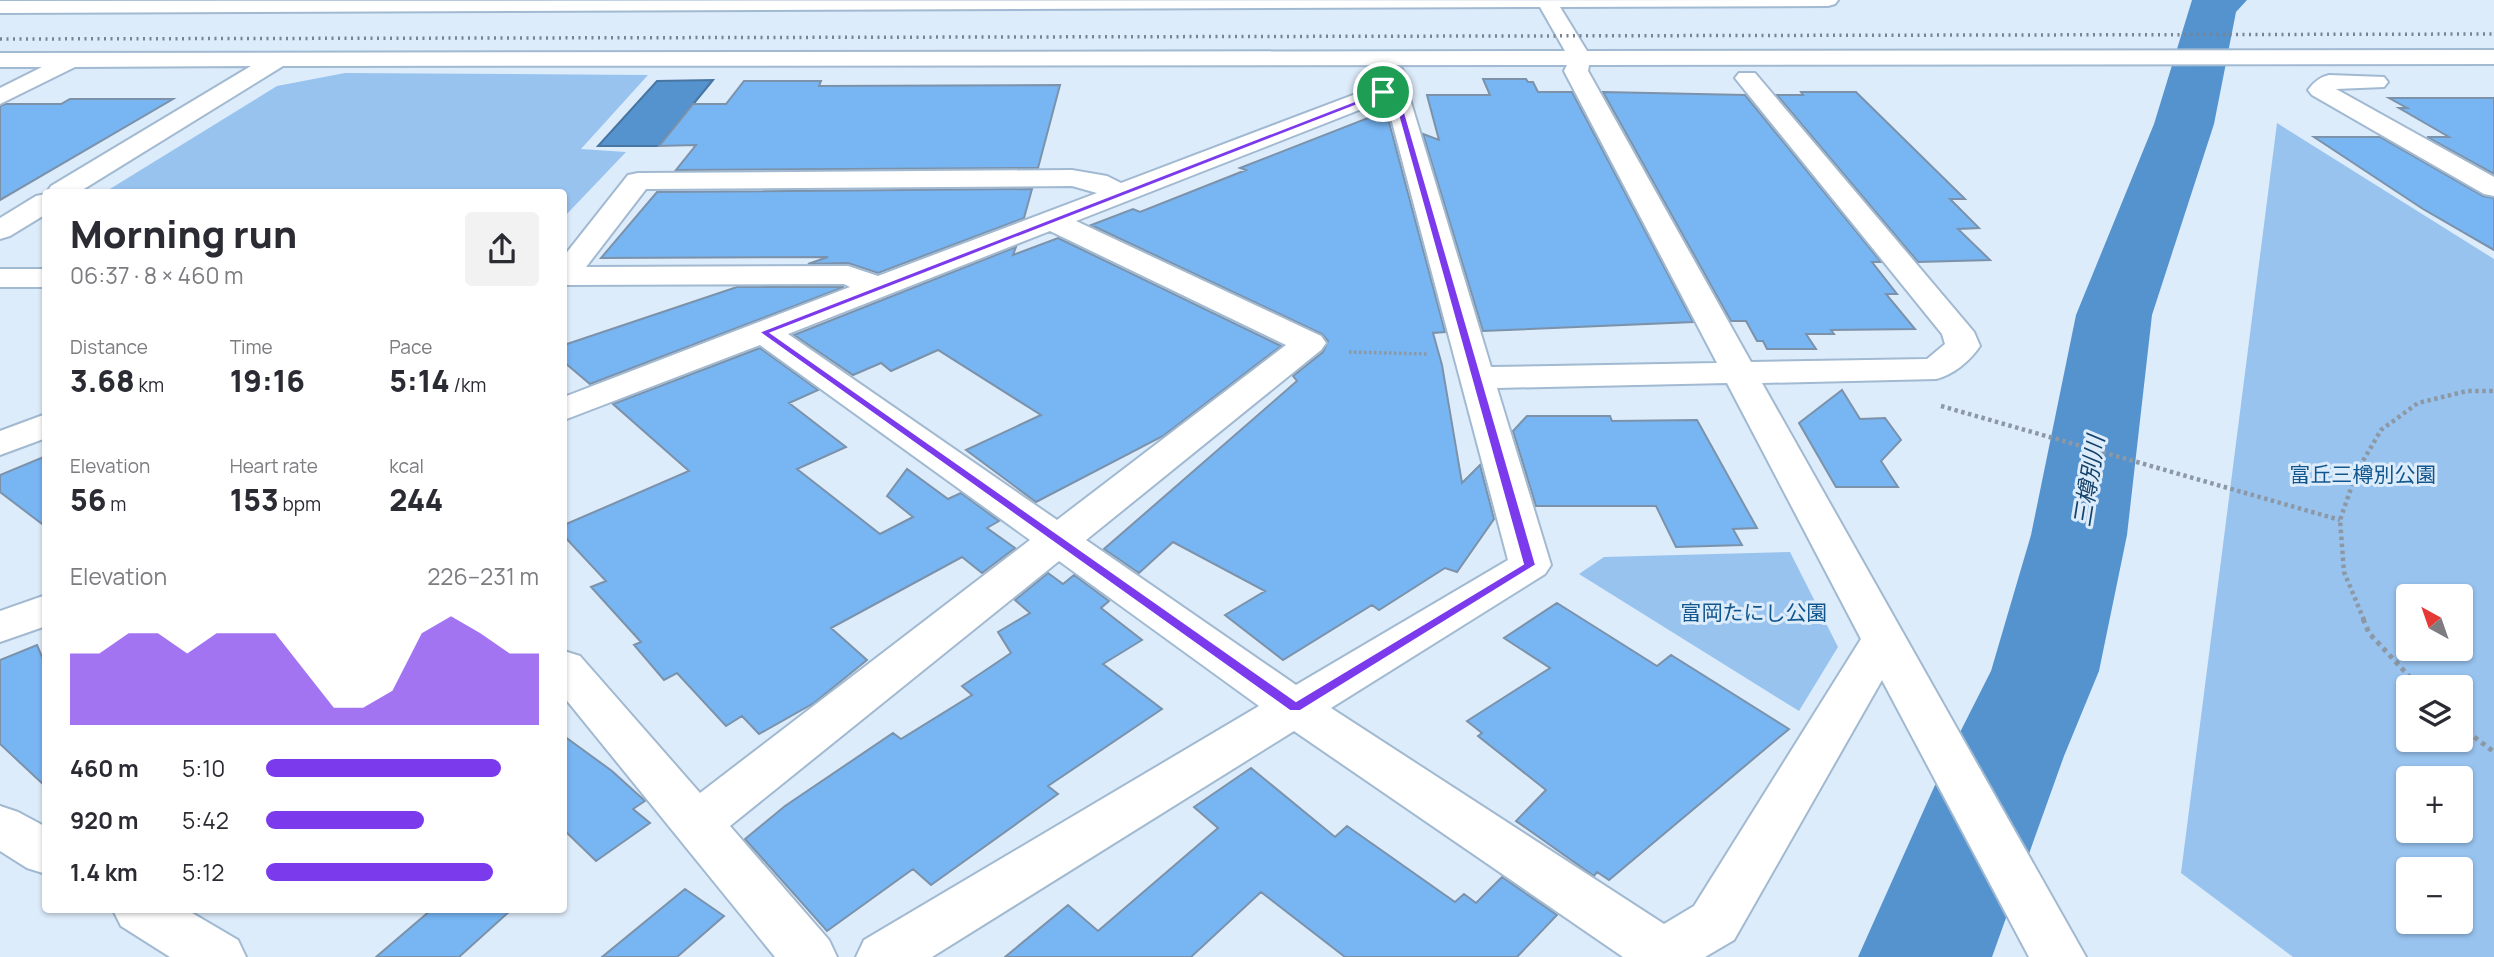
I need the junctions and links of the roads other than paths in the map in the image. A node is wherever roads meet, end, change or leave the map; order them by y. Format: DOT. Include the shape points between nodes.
graph roads {
  1 [pos="1814,0"];
  2 [pos="1828,0"];
  3 [pos="1546,1"];
  4 [pos="1360,2"];
  5 [pos="760,3"];
  6 [pos="161,4"];
  7 [pos="0,7"];
  8 [pos="2494,57"];
  9 [pos="0,60"];
  10 [pos="73,60"];
  11 [pos="278,60"];
  12 [pos="1580,68"];
  13 [pos="1386,75"];
  14 [pos="1747,78"];
  15 [pos="2021,78"];
  16 [pos="2398,82"];
  17 [pos="0,97"];
  18 [pos="2494,188"];
  19 [pos="66,189"];
  20 [pos="1121,194"];
  21 [pos="24,209"];
  22 [pos="1053,220"];
  23 [pos="0,230"];
  24 [pos="567,272"];
  25 [pos="567,276"];
  26 [pos="0,278"];
  27 [pos="42,278"];
  28 [pos="879,288"];
  29 [pos="764,332"];
  30 [pos="1474,366"];
  31 [pos="1741,374"];
  32 [pos="567,408"];
  33 [pos="42,427"];
  34 [pos="0,444"];
  35 [pos="1056,541"];
  36 [pos="42,611"];
  37 [pos="0,627"];
  38 [pos="1894,660"];
  39 [pos="567,671"];
  40 [pos="1295,708"];
  41 [pos="695,825"];
  42 [pos="0,826"];
  43 [pos="42,851"];
  44 [pos="145,913"];
  45 [pos="1659,955"];
  46 [pos="218,957"];
  47 [pos="809,957"];
  48 [pos="884,957"];
  49 [pos="2058,957"];
  1 -- 2 [label="street"];
  1 -- 3 [label="street"];
  3 -- 4 [label="street"];
  3 -- 12 [label="street"];
  4 -- 5 [label="street"];
  5 -- 6 [label="street"];
  6 -- 7 [label="street"];
  8 -- 12 [label="street" via="2007,57"];
  9 -- 10 [label="street"];
  10 -- 11 [label="street"];
  10 -- 17 [label="street"];
  11 -- 13 [label="street"];
  11 -- 19 [label="street"];
  12 -- 13 [label="street"];
  12 -- 14 [label="street"];
  12 -- 31 [label="street"];
  13 -- 20 [label="street"];
  13 -- 30 [label="street" via="1398,99"];
  14 -- 15 [label="street"];
  14 -- 31 [label="street" via="1958,332 1963,346 1936,369"];
  16 -- 18 [label="street" via="2329,82 2320,90"];
  20 -- 22 [label="street"];
  20 -- 24 [label="street" via="1097,182 1072,178 638,181"];
  21 -- 23 [label="street"];
  22 -- 28 [label="street"];
  22 -- 35 [label="street" via="1309,343"];
  25 -- 28 [label="street" via="848,275"];
  26 -- 27 [label="street"];
  28 -- 29 [label="street"];
  29 -- 32 [label="street"];
  29 -- 35 [label="street"];
  30 -- 31 [label="street"];
  30 -- 40 [label="street" via="1530,565"];
  31 -- 38 [label="street"];
  33 -- 34 [label="street"];
  35 -- 40 [label="street"];
  35 -- 41 [label="street"];
  36 -- 37 [label="street"];
  38 -- 45 [label="street" via="1714,923"];
  38 -- 49 [label="street"];
  39 -- 41 [label="street"];
  40 -- 45 [label="street"];
  40 -- 48 [label="street"];
  41 -- 47 [label="street"];
  42 -- 43 [label="street"];
  44 -- 46 [label="street"];
}
